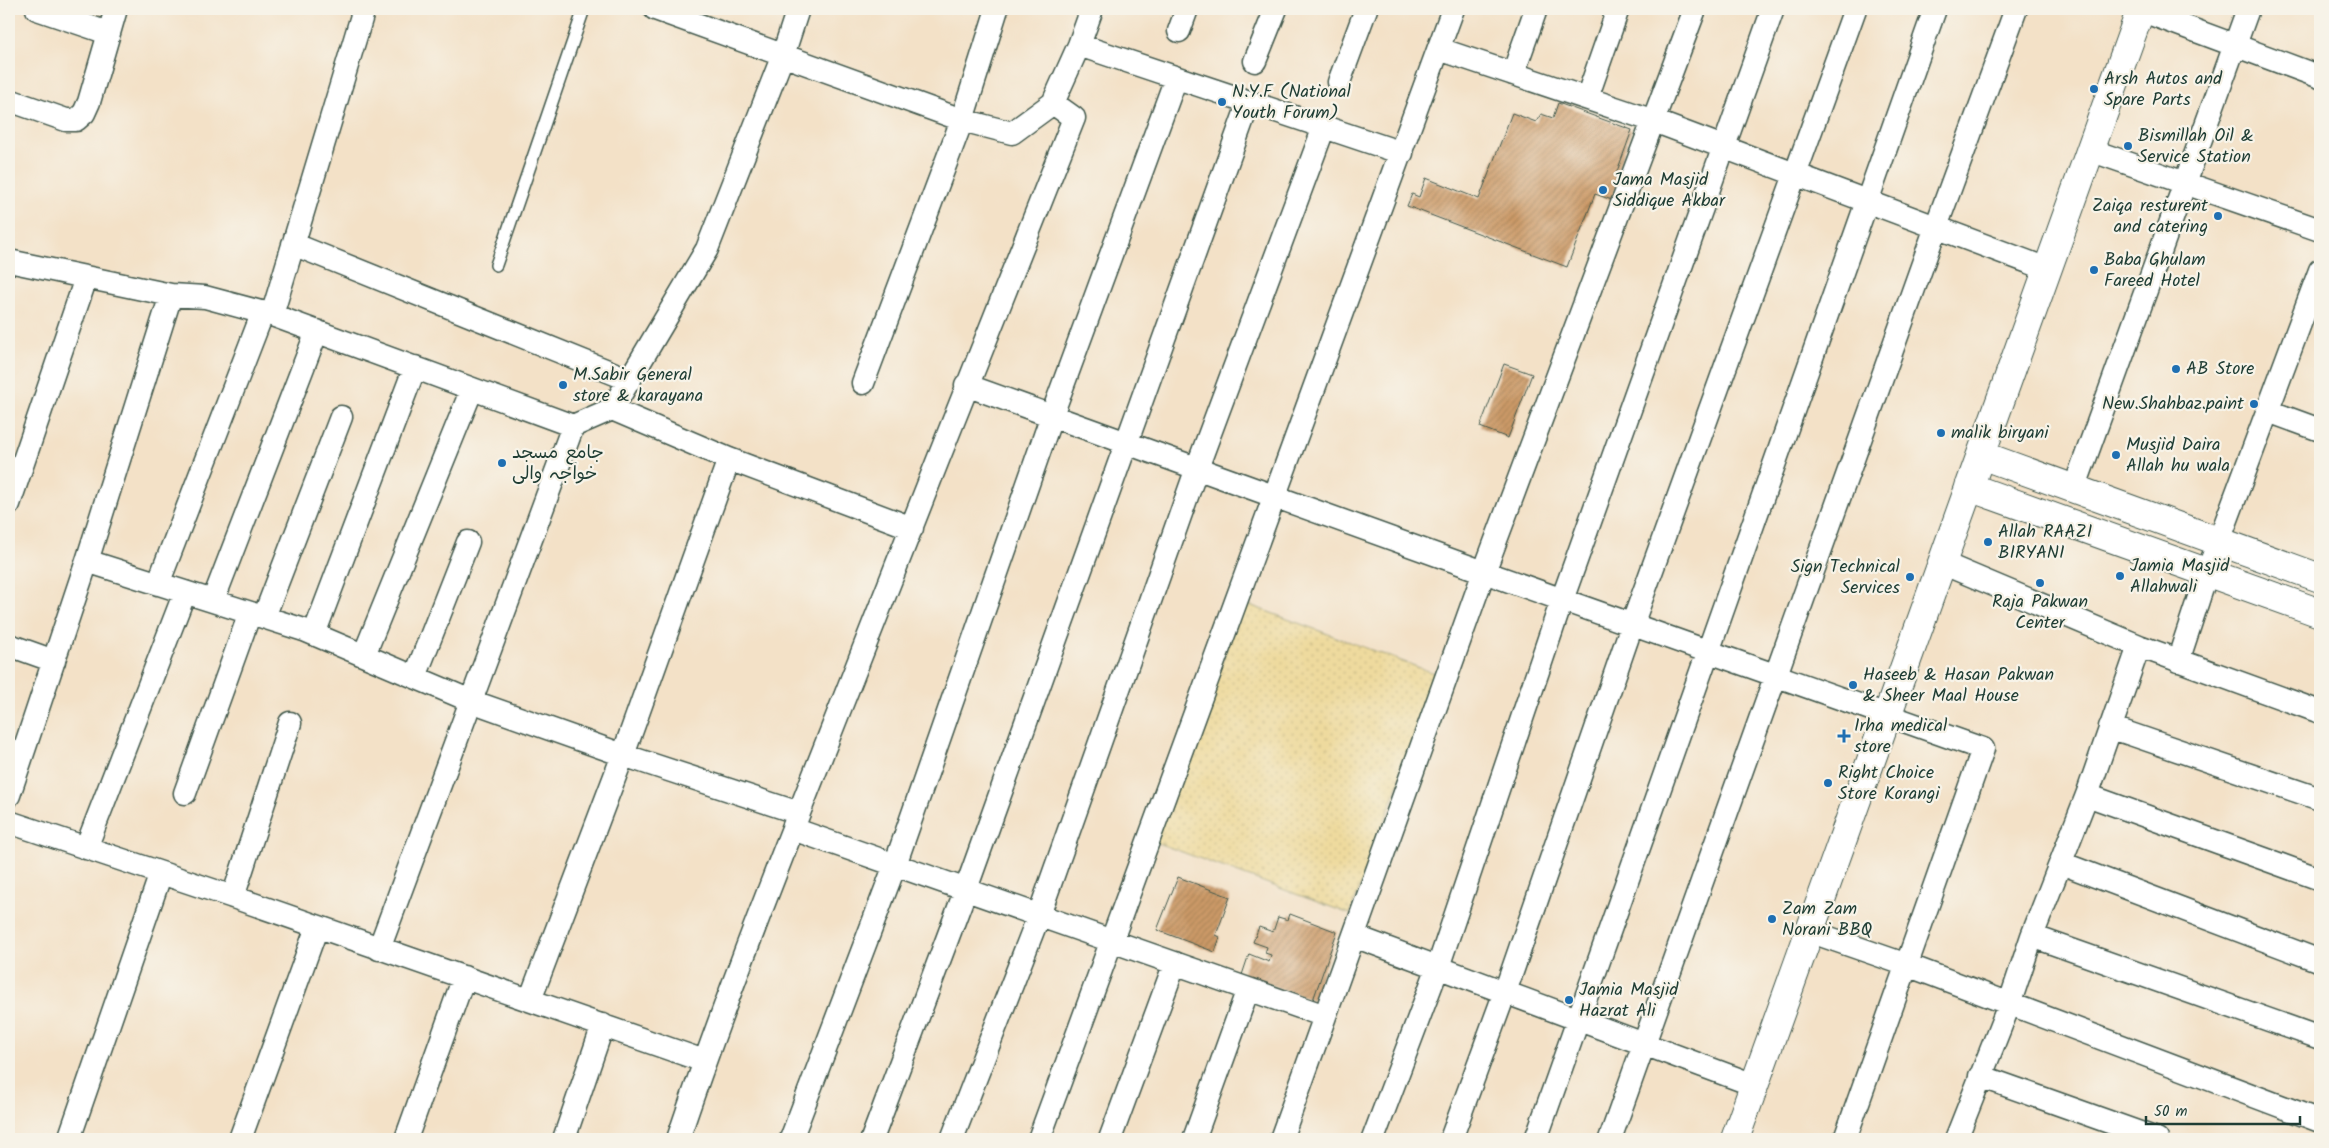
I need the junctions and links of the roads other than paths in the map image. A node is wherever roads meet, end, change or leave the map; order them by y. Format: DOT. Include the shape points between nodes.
graph roads {
  1 [pos="37,9"];
  2 [pos="116,9"];
  3 [pos="364,9"];
  4 [pos="584,9"];
  5 [pos="655,9"];
  6 [pos="798,9"];
  7 [pos="997,9"];
  8 [pos="1092,9"];
  9 [pos="1187,9"];
  10 [pos="1276,9"];
  11 [pos="1366,9"];
  12 [pos="1453,9"];
  13 [pos="1536,9"];
  14 [pos="1618,9"];
  15 [pos="1695,9"];
  16 [pos="1774,9"];
  17 [pos="1855,9"];
  18 [pos="1935,9"];
  19 [pos="2016,9"];
  20 [pos="2141,9"];
  21 [pos="2248,9"];
  22 [pos="108,32"];
  23 [pos="1179,32"];
  24 [pos="1079,45"];
  25 [pos="2235,45"];
  26 [pos="1439,49"];
  27 [pos="783,55"];
  28 [pos="1256,61"];
  29 [pos="1513,74"];
  30 [pos="2320,77"];
  31 [pos="1176,78"];
  32 [pos="1340,82"];
  33 [pos="1587,98"];
  34 [pos="9,100"];
  35 [pos="1249,102"];
  36 [pos="1053,103"];
  37 [pos="962,120"];
  38 [pos="1654,121"];
  39 [pos="1324,127"];
  40 [pos="1724,148"];
  41 [pos="2090,150"];
  42 [pos="1402,153"];
  43 [pos="1795,174"];
  44 [pos="2185,183"];
  45 [pos="1866,201"];
  46 [pos="1936,227"];
  47 [pos="2320,230"];
  48 [pos="293,244"];
  49 [pos="9,261"];
  50 [pos="496,265"];
  51 [pos="2047,269"];
  52 [pos="2320,270"];
  53 [pos="86,278"];
  54 [pos="171,296"];
  55 [pos="2314,308"];
  56 [pos="268,314"];
  57 [pos="317,331"];
  58 [pos="415,368"];
  59 [pos="630,380"];
  60 [pos="863,383"];
  61 [pos="966,384"];
  62 [pos="472,389"];
  63 [pos="612,409"];
  64 [pos="2268,411"];
  65 [pos="1052,415"];
  66 [pos="341,417"];
  67 [pos="573,426"];
  68 [pos="2320,430"];
  69 [pos="1126,442"];
  70 [pos="1981,455"];
  71 [pos="729,459"];
  72 [pos="1197,468"];
  73 [pos="1969,488"];
  74 [pos="2074,489"];
  75 [pos="1274,496"];
  76 [pos="9,504"];
  77 [pos="912,528"];
  78 [pos="468,542"];
  79 [pos="2219,542"];
  80 [pos="87,561"];
  81 [pos="1942,563"];
  82 [pos="1484,572"];
  83 [pos="2207,573"];
  84 [pos="2320,578"];
  85 [pos="158,584"];
  86 [pos="185,592"];
  87 [pos="1562,600"];
  88 [pos="213,601"];
  89 [pos="2320,613"];
  90 [pos="257,615"];
  91 [pos="1632,625"];
  92 [pos="314,634"];
  93 [pos="9,645"];
  94 [pos="2139,646"];
  95 [pos="1708,652"];
  96 [pos="364,655"];
  97 [pos="2178,660"];
  98 [pos="54,661"];
  99 [pos="1776,675"];
  100 [pos="414,677"];
  101 [pos="471,701"];
  102 [pos="2320,712"];
  103 [pos="1888,714"];
  104 [pos="290,723"];
  105 [pos="2110,727"];
  106 [pos="623,755"];
  107 [pos="185,793"];
  108 [pos="9,795"];
  109 [pos="2087,795"];
  110 [pos="2320,799"];
  111 [pos="796,821"];
  112 [pos="9,822"];
  113 [pos="86,848"];
  114 [pos="2062,863"];
  115 [pos="895,865"];
  116 [pos="161,873"];
  117 [pos="2320,879"];
  118 [pos="966,890"];
  119 [pos="233,897"];
  120 [pos="1039,916"];
  121 [pos="317,927"];
  122 [pos="1810,931"];
  123 [pos="1354,936"];
  124 [pos="2032,936"];
  125 [pos="1112,942"];
  126 [pos="379,949"];
  127 [pos="2320,962"];
  128 [pos="1175,963"];
  129 [pos="1907,965"];
  130 [pos="1438,967"];
  131 [pos="464,977"];
  132 [pos="1248,989"];
  133 [pos="1505,992"];
  134 [pos="530,1000"];
  135 [pos="2009,1005"];
  136 [pos="1325,1016"];
  137 [pos="1580,1020"];
  138 [pos="602,1025"];
  139 [pos="2320,1038"];
  140 [pos="1644,1044"];
  141 [pos="704,1061"];
  142 [pos="1980,1076"];
  143 [pos="1754,1085"];
  144 [pos="2320,1121"];
  145 [pos="69,1139"];
  146 [pos="240,1139"];
  147 [pos="406,1139"];
  148 [pos="564,1139"];
  149 [pos="678,1139"];
  150 [pos="791,1139"];
  151 [pos="872,1139"];
  152 [pos="952,1139"];
  153 [pos="1039,1139"];
  154 [pos="1110,1139"];
  155 [pos="1194,1139"];
  156 [pos="1281,1139"];
  157 [pos="1373,1139"];
  158 [pos="1451,1139"];
  159 [pos="1536,1139"];
  160 [pos="1610,1139"];
  161 [pos="1735,1139"];
  162 [pos="1845,1139"];
  163 [pos="1956,1139"];
  164 [pos="2156,1139"];
  1 -- 22 [label="street"];
  2 -- 22 [label="street"];
  3 -- 48 [label="street"];
  4 -- 50 [label="lane"];
  5 -- 27 [label="street"];
  6 -- 27 [label="street"];
  7 -- 37 [label="street"];
  8 -- 24 [label="street"];
  9 -- 23 [label="street"];
  10 -- 28 [label="street"];
  11 -- 32 [label="street"];
  12 -- 26 [label="street"];
  13 -- 29 [label="street"];
  14 -- 33 [label="street"];
  15 -- 38 [label="street"];
  16 -- 40 [label="street"];
  17 -- 43 [label="street"];
  18 -- 45 [label="street"];
  19 -- 46 [label="street"];
  20 -- 25 [label="street"];
  20 -- 41 [label="street"];
  21 -- 25 [label="street"];
  22 -- 34 [label="street" via="89,102 76,120 66,120"];
  24 -- 31 [label="street"];
  24 -- 36 [label="street"];
  25 -- 30 [label="street"];
  25 -- 44 [label="street"];
  26 -- 29 [label="street"];
  26 -- 42 [label="street"];
  27 -- 37 [label="street"];
  27 -- 59 [label="street" via="707,248"];
  29 -- 33 [label="street"];
  31 -- 35 [label="street"];
  31 -- 65 [label="street"];
  33 -- 38 [label="street"];
  35 -- 39 [label="street"];
  35 -- 69 [label="street"];
  36 -- 37 [label="street" via="1012,133"];
  36 -- 61 [label="street" via="1074,118"];
  37 -- 60 [label="street"];
  38 -- 40 [label="street"];
  38 -- 82 [label="street"];
  39 -- 42 [label="street"];
  39 -- 72 [label="street"];
  40 -- 43 [label="street"];
  40 -- 87 [label="street"];
  41 -- 44 [label="street"];
  41 -- 51 [label="street"];
  42 -- 75 [label="street"];
  43 -- 45 [label="street"];
  43 -- 91 [label="street"];
  44 -- 47 [label="street"];
  44 -- 74 [label="street"];
  45 -- 46 [label="street"];
  45 -- 95 [label="street"];
  46 -- 51 [label="street"];
  46 -- 99 [label="street"];
  48 -- 56 [label="street"];
  48 -- 59 [label="street"];
  49 -- 53 [label="street"];
  51 -- 70 [label="street"];
  52 -- 55 [label="street"];
  53 -- 54 [label="street"];
  53 -- 76 [label="street"];
  54 -- 56 [label="street" via="205,297"];
  54 -- 80 [label="street"];
  55 -- 64 [label="street"];
  56 -- 57 [label="street"];
  56 -- 85 [label="street"];
  57 -- 58 [label="street"];
  57 -- 88 [label="street"];
  58 -- 62 [label="street"];
  58 -- 92 [label="street"];
  59 -- 63 [label="street"];
  61 -- 65 [label="street"];
  61 -- 77 [label="street"];
  62 -- 67 [label="street"];
  62 -- 96 [label="street"];
  63 -- 67 [label="street"];
  63 -- 71 [label="street"];
  64 -- 68 [label="street"];
  64 -- 79 [label="street"];
  65 -- 69 [label="street"];
  65 -- 115 [label="street"];
  66 -- 90 [label="street"];
  67 -- 101 [label="street"];
  69 -- 72 [label="street"];
  69 -- 118 [label="street"];
  70 -- 73 [label="street"];
  70 -- 74 [label="street"];
  71 -- 77 [label="street"];
  71 -- 106 [label="street"];
  72 -- 75 [label="street"];
  72 -- 120 [label="street"];
  73 -- 81 [label="street"];
  73 -- 83 [label="street"];
  74 -- 79 [label="street"];
  75 -- 82 [label="street"];
  75 -- 125 [label="street"];
  77 -- 111 [label="street"];
  78 -- 100 [label="street"];
  79 -- 83 [label="street"];
  79 -- 84 [label="street"];
  80 -- 85 [label="street"];
  80 -- 98 [label="street"];
  81 -- 94 [label="street"];
  81 -- 103 [label="street"];
  82 -- 87 [label="street"];
  82 -- 123 [label="street"];
  83 -- 89 [label="street"];
  83 -- 97 [label="street"];
  85 -- 86 [label="street"];
  86 -- 88 [label="street"];
  86 -- 113 [label="street"];
  87 -- 91 [label="street"];
  87 -- 130 [label="street"];
  88 -- 90 [label="street"];
  90 -- 92 [label="street"];
  90 -- 107 [label="street"];
  91 -- 95 [label="street"];
  91 -- 133 [label="street"];
  92 -- 96 [label="street"];
  93 -- 98 [label="street"];
  94 -- 97 [label="street"];
  94 -- 105 [label="street"];
  95 -- 99 [label="street"];
  95 -- 137 [label="street"];
  96 -- 100 [label="street"];
  97 -- 102 [label="street"];
  98 -- 108 [label="street"];
  99 -- 103 [label="street"];
  99 -- 140 [label="street"];
  100 -- 101 [label="street"];
  101 -- 106 [label="street"];
  101 -- 126 [label="street"];
  103 -- 122 [label="street"];
  103 -- 129 [label="street" via="1983,749"];
  104 -- 119 [label="street"];
  105 -- 109 [label="street"];
  105 -- 110 [label="street"];
  106 -- 111 [label="street"];
  106 -- 134 [label="street"];
  109 -- 114 [label="street"];
  109 -- 117 [label="street"];
  111 -- 115 [label="street"];
  111 -- 141 [label="street"];
  112 -- 113 [label="street"];
  113 -- 116 [label="street"];
  114 -- 124 [label="street"];
  114 -- 127 [label="street"];
  115 -- 118 [label="street"];
  115 -- 150 [label="street"];
  116 -- 119 [label="street"];
  116 -- 145 [label="street"];
  118 -- 120 [label="street"];
  118 -- 151 [label="street"];
  119 -- 121 [label="street"];
  120 -- 125 [label="street"];
  120 -- 152 [label="street"];
  121 -- 126 [label="street"];
  121 -- 146 [label="street"];
  122 -- 129 [label="street"];
  122 -- 143 [label="street"];
  123 -- 130 [label="street"];
  123 -- 136 [label="street"];
  124 -- 135 [label="street"];
  124 -- 139 [label="street"];
  125 -- 128 [label="street"];
  125 -- 153 [label="street"];
  126 -- 131 [label="street"];
  128 -- 132 [label="street"];
  128 -- 154 [label="street"];
  129 -- 135 [label="street"];
  129 -- 162 [label="street"];
  130 -- 133 [label="street"];
  130 -- 157 [label="street"];
  131 -- 134 [label="street"];
  131 -- 147 [label="street"];
  132 -- 136 [label="street"];
  132 -- 155 [label="street"];
  133 -- 137 [label="street"];
  133 -- 158 [label="street"];
  134 -- 138 [label="street"];
  135 -- 142 [label="street"];
  135 -- 144 [label="street"];
  136 -- 156 [label="street"];
  137 -- 140 [label="street"];
  137 -- 159 [label="street"];
  138 -- 141 [label="street"];
  138 -- 148 [label="street"];
  140 -- 143 [label="street"];
  140 -- 160 [label="street"];
  141 -- 149 [label="street"];
  142 -- 163 [label="street"];
  142 -- 164 [label="street"];
  143 -- 161 [label="street"];
}
